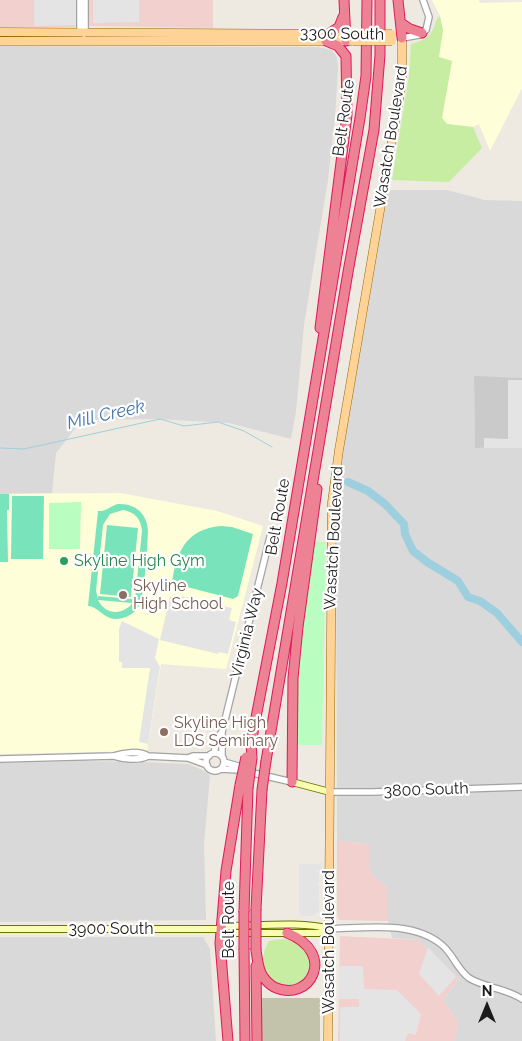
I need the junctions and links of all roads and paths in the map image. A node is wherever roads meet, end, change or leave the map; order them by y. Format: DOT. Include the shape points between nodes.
graph roads {
  1 [pos="80,0"];
  2 [pos="85,0"];
  3 [pos="367,0"];
  4 [pos="380,0"];
  5 [pos="398,0"];
  6 [pos="424,0"];
  7 [pos="344,3"];
  8 [pos="401,23"];
  9 [pos="0,32"];
  10 [pos="83,32"];
  11 [pos="422,34"];
  12 [pos="328,37"];
  13 [pos="349,37"];
  14 [pos="402,38"];
  15 [pos="0,41"];
  16 [pos="90,42"];
  17 [pos="328,387"];
  18 [pos="312,405"];
  19 [pos="271,533"];
  20 [pos="222,732"];
  21 [pos="211,755"];
  22 [pos="113,756"];
  23 [pos="148,756"];
  24 [pos="188,758"];
  25 [pos="0,759"];
  26 [pos="223,759"];
  27 [pos="207,765"];
  28 [pos="221,769"];
  29 [pos="240,770"];
  30 [pos="292,782"];
  31 [pos="244,786"];
  32 [pos="522,787"];
  33 [pos="330,792"];
  34 [pos="221,928"];
  35 [pos="0,929"];
  36 [pos="329,929"];
  37 [pos="287,933"];
  38 [pos="256,950"];
  39 [pos="522,999"];
  40 [pos="228,1041"];
  41 [pos="245,1041"];
  42 [pos="257,1041"];
  43 [pos="328,1041"];
  1 -- 10 [label="street" via="80,28"];
  2 -- 10 [label="street"];
  3 -- 18 [label="highway, Belt Route" via="366,68 360,118"];
  4 -- 17 [label="highway, Belt Route" via="380,55 374,130"];
  5 -- 8 [label="highway"];
  6 -- 11 [label="street" via="429,20"];
  7 -- 12 [label="highway" via="342,20"];
  7 -- 13 [label="highway"];
  8 -- 11 [label="highway"];
  8 -- 14 [label="highway"];
  9 -- 10 [label="main road, 3300 South"];
  10 -- 12 [label="main road, 3300 South"];
  10 -- 16 [label="street"];
  11 -- 14 [label="street"];
  12 -- 13 [label="main road, 3300 South"];
  12 -- 16 [label="main road, 3300 South"];
  12 -- 18 [label="highway" via="346,56 347,116"];
  13 -- 14 [label="main road, 3300 South, bridge"];
  14 -- 33 [label="main road, Wasatch Boulevard" via="400,90 334,482"];
  15 -- 16 [label="main road, 3300 South"];
  17 -- 30 [label="highway" via="293,678"];
  17 -- 38 [label="highway, Belt Route, bridge" via="262,790"];
  18 -- 31 [label="highway, Belt Route, bridge"];
  19 -- 20 [label="street, Virginia Way"];
  20 -- 21 [label="street, Virginia Way"];
  20 -- 26 [label="street, Virginia Way"];
  21 -- 24 [label="street"];
  21 -- 26 [label="street"];
  21 -- 27 [label="street, Virginia Way"];
  22 -- 23 [label="street" via="141,753"];
  22 -- 23 [label="street"];
  22 -- 25 [label="street"];
  23 -- 24 [label="street"];
  24 -- 27 [label="street"];
  26 -- 28 [label="street"];
  26 -- 29 [label="street"];
  27 -- 28 [label="street" via="212,771"];
  28 -- 29 [label="street"];
  29 -- 30 [label="street"];
  30 -- 33 [label="main road"];
  31 -- 34 [label="highway" via="226,871"];
  31 -- 41 [label="highway, Belt Route, bridge"];
  32 -- 33 [label="street, 3800 South"];
  33 -- 36 [label="main road, Wasatch Boulevard"];
  34 -- 35 [label="main road, 3900 South"];
  34 -- 36 [label="main road, 3900 South" via="319,926"];
  34 -- 37 [label="main road, 3900 South" via="228,933"];
  34 -- 40 [label="highway"];
  36 -- 37 [label="main road, 3900 South" via="319,933"];
  36 -- 39 [label="street" via="396,928 423,934 444,947 468,977"];
  36 -- 43 [label="main road, Wasatch Boulevard"];
  37 -- 38 [label="highway" via="309,947 315,960 311,978 300,988 284,990 271,986 261,974"];
  38 -- 42 [label="highway, Belt Route"];
}
